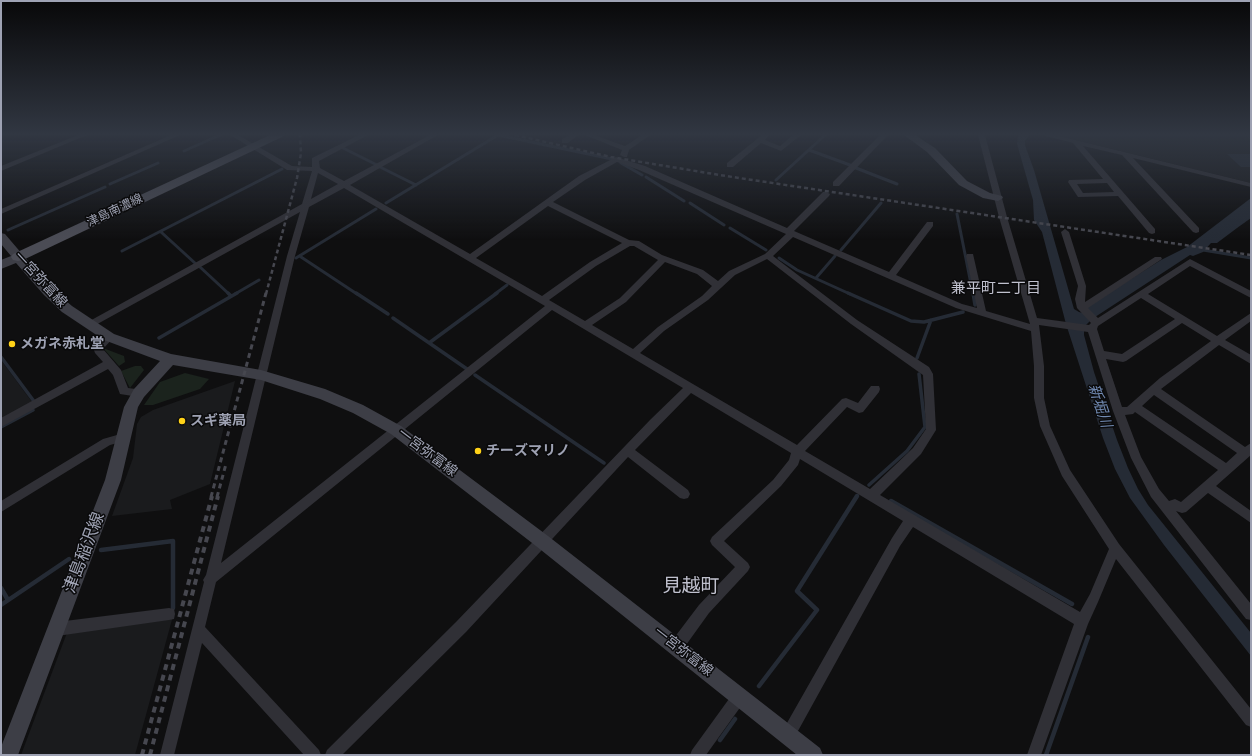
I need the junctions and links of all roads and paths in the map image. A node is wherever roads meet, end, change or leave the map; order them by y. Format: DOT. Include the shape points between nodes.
graph roads {
  1 [pos="96,170"];
  2 [pos="202,170"];
  3 [pos="316,170"];
  4 [pos="318,170"];
  5 [pos="371,170"];
  6 [pos="596,170"];
  7 [pos="645,170"];
  8 [pos="849,170"];
  9 [pos="951,170"];
  10 [pos="991,170"];
  11 [pos="1100,170"];
  12 [pos="1140,170"];
  13 [pos="1189,170"];
  14 [pos="1109,181"];
  15 [pos="836,184"];
  16 [pos="345,185"];
  17 [pos="1251,186"];
  18 [pos="826,194"];
  19 [pos="1120,194"];
  20 [pos="998,198"];
  21 [pos="548,203"];
  22 [pos="304,207"];
  23 [pos="1,212"];
  24 [pos="930,224"];
  25 [pos="1196,230"];
  26 [pos="1152,231"];
  27 [pos="1065,232"];
  28 [pos="790,233"];
  29 [pos="1,237"];
  30 [pos="628,243"];
  31 [pos="768,256"];
  32 [pos="970,256"];
  33 [pos="18,257"];
  34 [pos="470,258"];
  35 [pos="664,258"];
  36 [pos="1158,259"];
  37 [pos="1,265"];
  38 [pos="890,276"];
  39 [pos="718,286"];
  40 [pos="1140,294"];
  41 [pos="1251,295"];
  42 [pos="547,303"];
  43 [pos="1082,308"];
  44 [pos="982,312"];
  45 [pos="1251,316"];
  46 [pos="1181,319"];
  47 [pos="89,325"];
  48 [pos="585,325"];
  49 [pos="1035,325"];
  50 [pos="1093,326"];
  51 [pos="109,337"];
  52 [pos="1218,341"];
  53 [pos="633,354"];
  54 [pos="1099,354"];
  55 [pos="170,359"];
  56 [pos="1251,360"];
  57 [pos="110,363"];
  58 [pos="261,375"];
  59 [pos="690,388"];
  60 [pos="875,389"];
  61 [pos="1154,390"];
  62 [pos="139,393"];
  63 [pos="1135,406"];
  64 [pos="1118,411"];
  65 [pos="1,423"];
  66 [pos="396,430"];
  67 [pos="124,437"];
  68 [pos="1248,450"];
  69 [pos="628,451"];
  70 [pos="797,452"];
  71 [pos="1226,469"];
  72 [pos="1207,486"];
  73 [pos="684,494"];
  74 [pos="871,496"];
  75 [pos="1,507"];
  76 [pos="1166,508"];
  77 [pos="1251,518"];
  78 [pos="911,519"];
  79 [pos="542,541"];
  80 [pos="1115,548"];
  81 [pos="210,580"];
  82 [pos="169,614"];
  83 [pos="1251,614"];
  84 [pos="1082,621"];
  85 [pos="57,629"];
  86 [pos="199,630"];
  87 [pos="676,647"];
  88 [pos="740,697"];
  89 [pos="1251,720"];
  90 [pos="788,735"];
  91 [pos="8,755"];
  92 [pos="167,755"];
  93 [pos="314,755"];
  94 [pos="332,755"];
  95 [pos="697,755"];
  96 [pos="813,755"];
  97 [pos="1034,755"];
  1 -- 23 [label="street"];
  2 -- 33 [label="main road, 津島南濃線"];
  3 -- 22 [label="street"];
  4 -- 16 [label="street"];
  5 -- 16 [label="street"];
  6 -- 21 [label="street"];
  7 -- 28 [label="street"];
  8 -- 15 [label="street"];
  9 -- 20 [label="main road" via="963,183 986,196"];
  10 -- 20 [label="street"];
  11 -- 14 [label="street"];
  12 -- 25 [label="street"];
  13 -- 17 [label="street"];
  14 -- 19 [label="street"];
  14 -- 19 [label="street" via="1072,182 1081,195"];
  16 -- 22 [label="street"];
  16 -- 34 [label="street"];
  18 -- 28 [label="street"];
  19 -- 26 [label="street"];
  20 -- 49 [label="street"];
  21 -- 30 [label="street"];
  21 -- 34 [label="street"];
  22 -- 47 [label="street"];
  22 -- 58 [label="street"];
  24 -- 38 [label="street"];
  27 -- 43 [label="street" via="1082,286"];
  28 -- 31 [label="street"];
  28 -- 38 [label="street"];
  29 -- 33 [label="main road, 一宮弥富線"];
  30 -- 35 [label="street" via="636,243"];
  30 -- 42 [label="street" via="593,264"];
  31 -- 39 [label="street" via="732,273"];
  31 -- 74 [label="street" via="854,322 928,374 931,430 917,451"];
  32 -- 44 [label="street"];
  33 -- 37 [label="main road"];
  33 -- 47 [label="main road, 一宮弥富線" via="48,292"];
  34 -- 42 [label="street"];
  35 -- 39 [label="street" via="700,272"];
  35 -- 48 [label="street" via="623,300"];
  36 -- 43 [label="street"];
  38 -- 44 [label="street" via="959,306"];
  39 -- 53 [label="street" via="661,329"];
  40 -- 41 [label="street" via="1190,262"];
  40 -- 46 [label="street"];
  40 -- 50 [label="street"];
  42 -- 48 [label="street"];
  42 -- 66 [label="street"];
  43 -- 50 [label="street"];
  44 -- 49 [label="street"];
  45 -- 52 [label="street"];
  46 -- 52 [label="street"];
  46 -- 54 [label="street" via="1123,358"];
  47 -- 51 [label="main road, 一宮弥富線"];
  48 -- 53 [label="street"];
  49 -- 50 [label="street"];
  49 -- 80 [label="street" via="1039,398 1045,426 1066,473"];
  50 -- 54 [label="street"];
  51 -- 55 [label="main road, 一宮弥富線"];
  51 -- 57 [label="street" via="98,350"];
  52 -- 56 [label="street"];
  52 -- 61 [label="street"];
  53 -- 59 [label="street"];
  54 -- 64 [label="street"];
  55 -- 58 [label="main road, 一宮弥富線"];
  55 -- 62 [label="main road, 津島稲沢線"];
  57 -- 62 [label="street" via="124,390"];
  57 -- 65 [label="street"];
  58 -- 66 [label="main road, 一宮弥富線" via="358,409"];
  58 -- 81 [label="street"];
  59 -- 69 [label="street"];
  59 -- 70 [label="street"];
  60 -- 70 [label="street" via="859,409 846,402"];
  61 -- 63 [label="street"];
  61 -- 68 [label="street"];
  62 -- 67 [label="main road, 津島稲沢線" via="131,407"];
  63 -- 64 [label="street" via="1129,412"];
  63 -- 71 [label="street"];
  64 -- 76 [label="street" via="1136,458 1154,493"];
  66 -- 79 [label="main road, 一宮弥富線"];
  66 -- 81 [label="street"];
  67 -- 75 [label="street" via="107,442"];
  67 -- 85 [label="main road, 津島稲沢線" via="112,480"];
  68 -- 71 [label="street"];
  69 -- 73 [label="street"];
  69 -- 79 [label="street"];
  70 -- 74 [label="street"];
  70 -- 87 [label="street" via="794,462 777,483 716,541 744,567 704,609"];
  71 -- 72 [label="street"];
  72 -- 76 [label="street" via="1182,508 1175,504"];
  72 -- 77 [label="street"];
  74 -- 78 [label="street"];
  76 -- 83 [label="street"];
  78 -- 84 [label="street"];
  78 -- 90 [label="street"];
  79 -- 87 [label="main road, 一宮弥富線"];
  79 -- 94 [label="street" via="461,627"];
  80 -- 84 [label="street"];
  80 -- 89 [label="street"];
  81 -- 86 [label="street"];
  82 -- 85 [label="street"];
  84 -- 97 [label="street"];
  85 -- 91 [label="main road, 津島稲沢線"];
  86 -- 92 [label="street"];
  86 -- 93 [label="street"];
  87 -- 88 [label="main road, 一宮弥富線"];
  88 -- 90 [label="main road, 一宮弥富線"];
  88 -- 95 [label="street"];
  90 -- 96 [label="main road, 一宮弥富線"];
}
